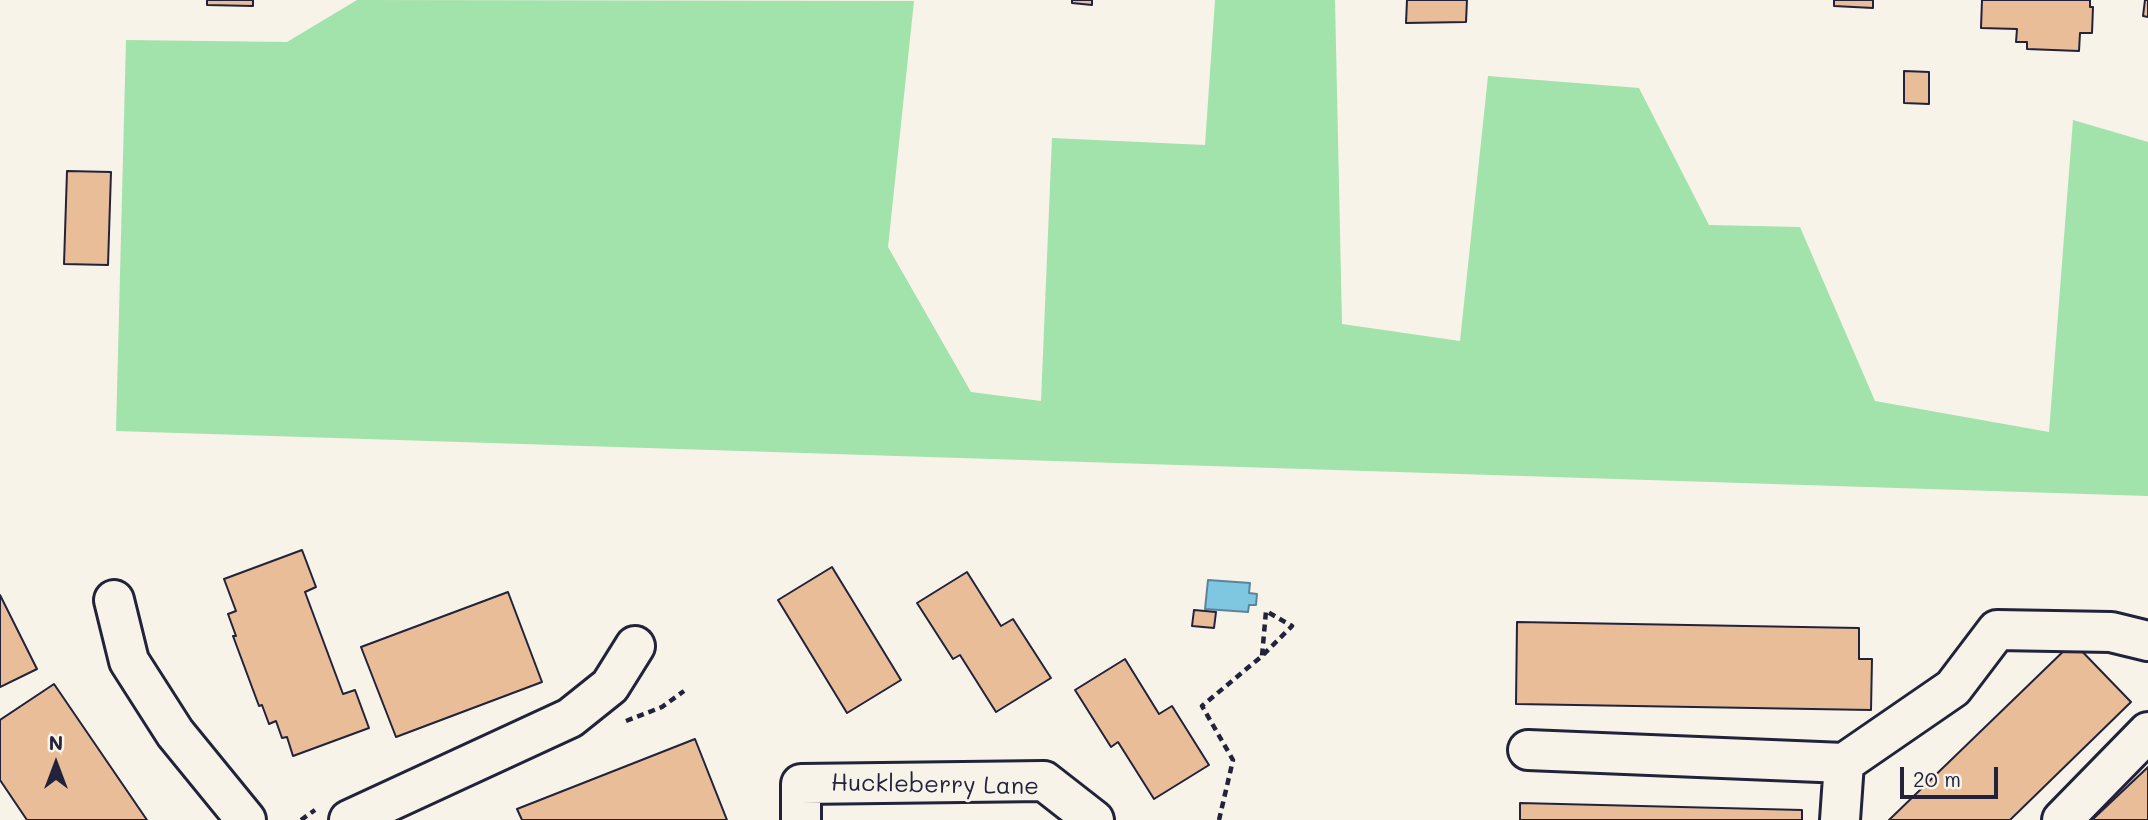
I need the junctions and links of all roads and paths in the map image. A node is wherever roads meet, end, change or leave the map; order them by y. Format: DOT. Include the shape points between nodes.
graph roads {
  1 [pos="114,600"];
  2 [pos="2148,640"];
  3 [pos="635,646"];
  4 [pos="1262,656"];
  5 [pos="2148,732"];
  6 [pos="1528,750"];
  7 [pos="1844,762"];
  8 [pos="246,820"];
  9 [pos="349,820"];
  10 [pos="802,820"];
  11 [pos="1094,820"];
  12 [pos="1219,820"];
  13 [pos="1840,820"];
  14 [pos="2062,820"];
  1 -- 8 [label="street" via="129,661 175,733"];
  2 -- 7 [label="street" via="2111,632 1997,630 1953,688"];
  3 -- 9 [label="street" via="610,686 570,718"];
  4 -- 4 [label="path" via="1292,626 1266,611 1263,645"];
  4 -- 12 [label="path" via="1202,706 1233,760"];
  5 -- 14 [label="street"];
  6 -- 7 [label="street"];
  7 -- 13 [label="street"];
  10 -- 11 [label="street, Huckleberry Lane" via="801,784 1019,781 1044,781"];
}
